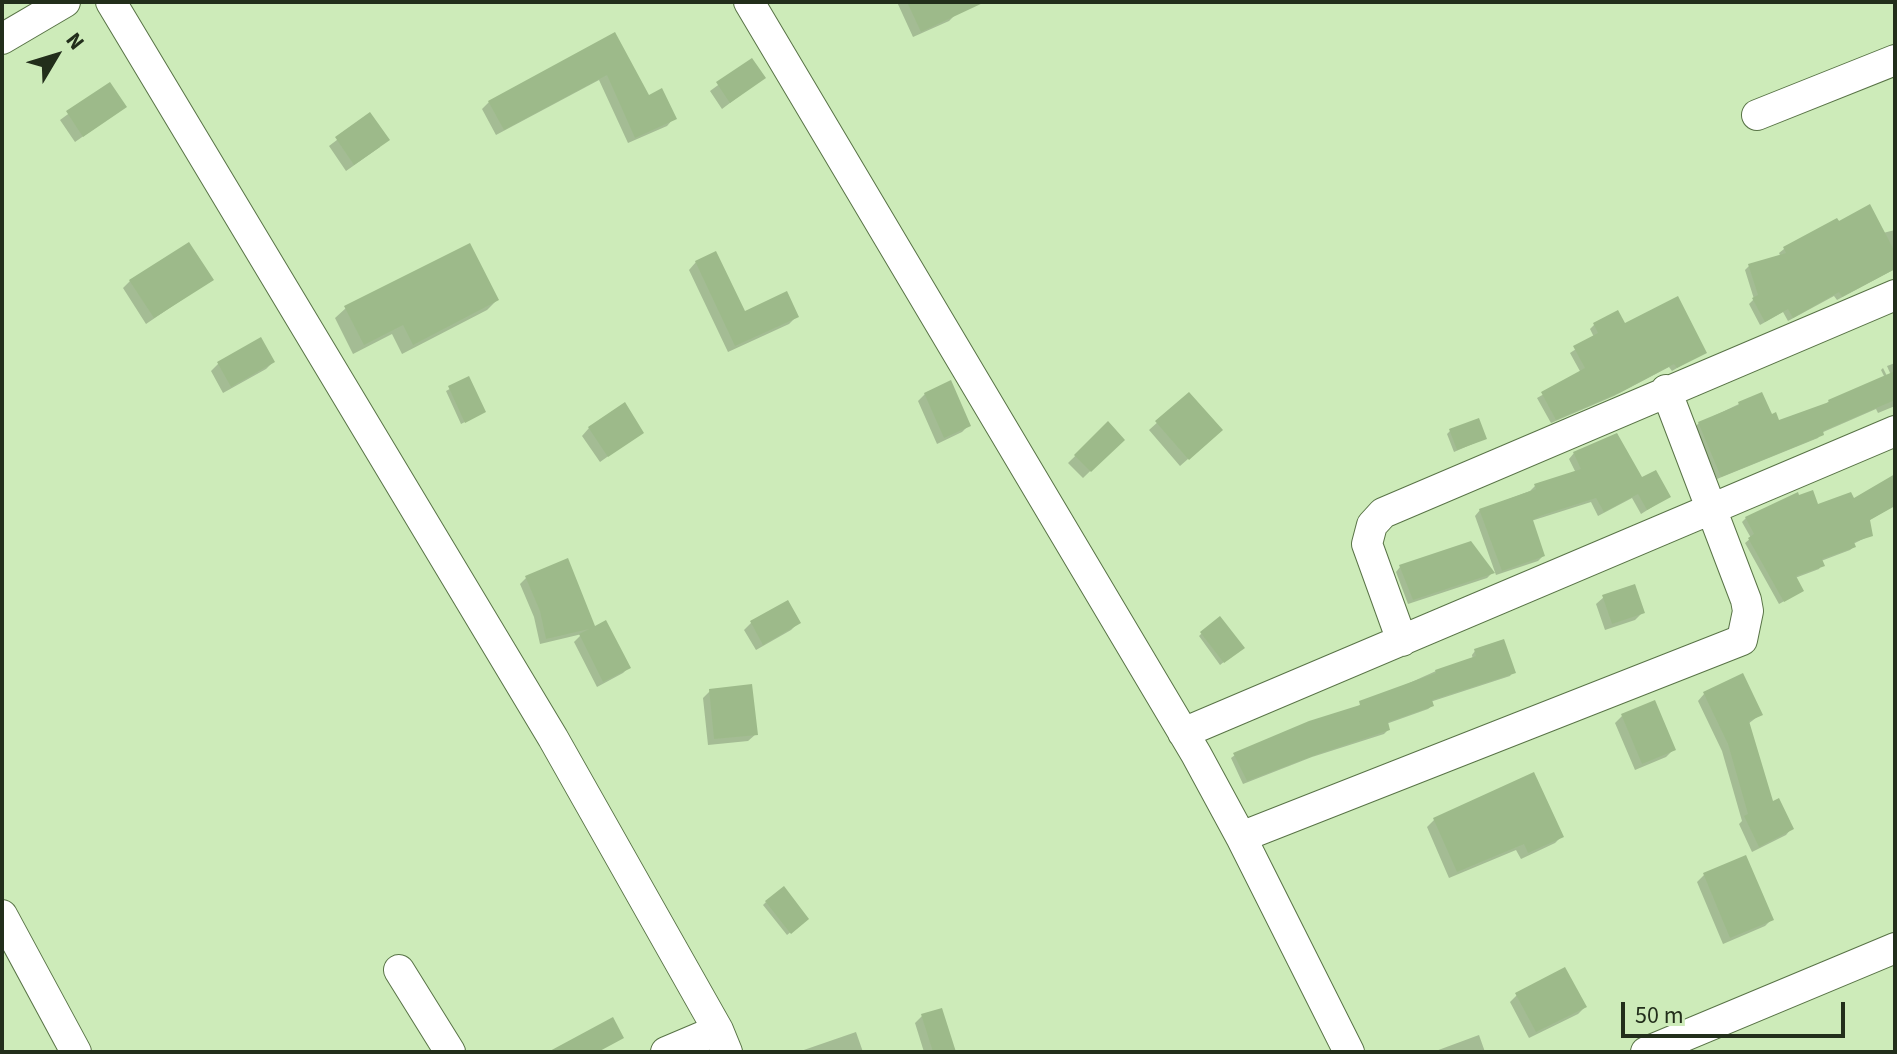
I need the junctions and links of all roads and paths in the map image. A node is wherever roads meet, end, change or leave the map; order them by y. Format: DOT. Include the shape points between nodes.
graph roads {
  1 [pos="65,2"];
  2 [pos="111,2"];
  3 [pos="749,2"];
  4 [pos="2,39"];
  5 [pos="1895,60"];
  6 [pos="1757,115"];
  7 [pos="1895,295"];
  8 [pos="1666,390"];
  9 [pos="1895,431"];
  10 [pos="1712,510"];
  11 [pos="1402,641"];
  12 [pos="1183,733"];
  13 [pos="1241,837"];
  14 [pos="2,915"];
  15 [pos="1895,948"];
  16 [pos="399,970"];
  17 [pos="723,1041"];
  18 [pos="1683,1045"];
  19 [pos="76,1052"];
  20 [pos="450,1052"];
  21 [pos="666,1052"];
  22 [pos="1349,1052"];
  23 [pos="1646,1052"];
  1 -- 4 [label="street"];
  2 -- 17 [label="street" via="553,738"];
  3 -- 12 [label="street"];
  5 -- 6 [label="street"];
  7 -- 8 [label="street"];
  8 -- 10 [label="street"];
  8 -- 11 [label="street" via="1383,513 1372,525 1367,544"];
  9 -- 10 [label="street"];
  10 -- 11 [label="street"];
  10 -- 13 [label="street" via="1746,600 1742,640"];
  11 -- 12 [label="street"];
  12 -- 13 [label="street"];
  13 -- 22 [label="street"];
  14 -- 19 [label="street"];
  15 -- 18 [label="street"];
  16 -- 20 [label="street"];
  17 -- 21 [label="street"];
  18 -- 23 [label="street"];
}
